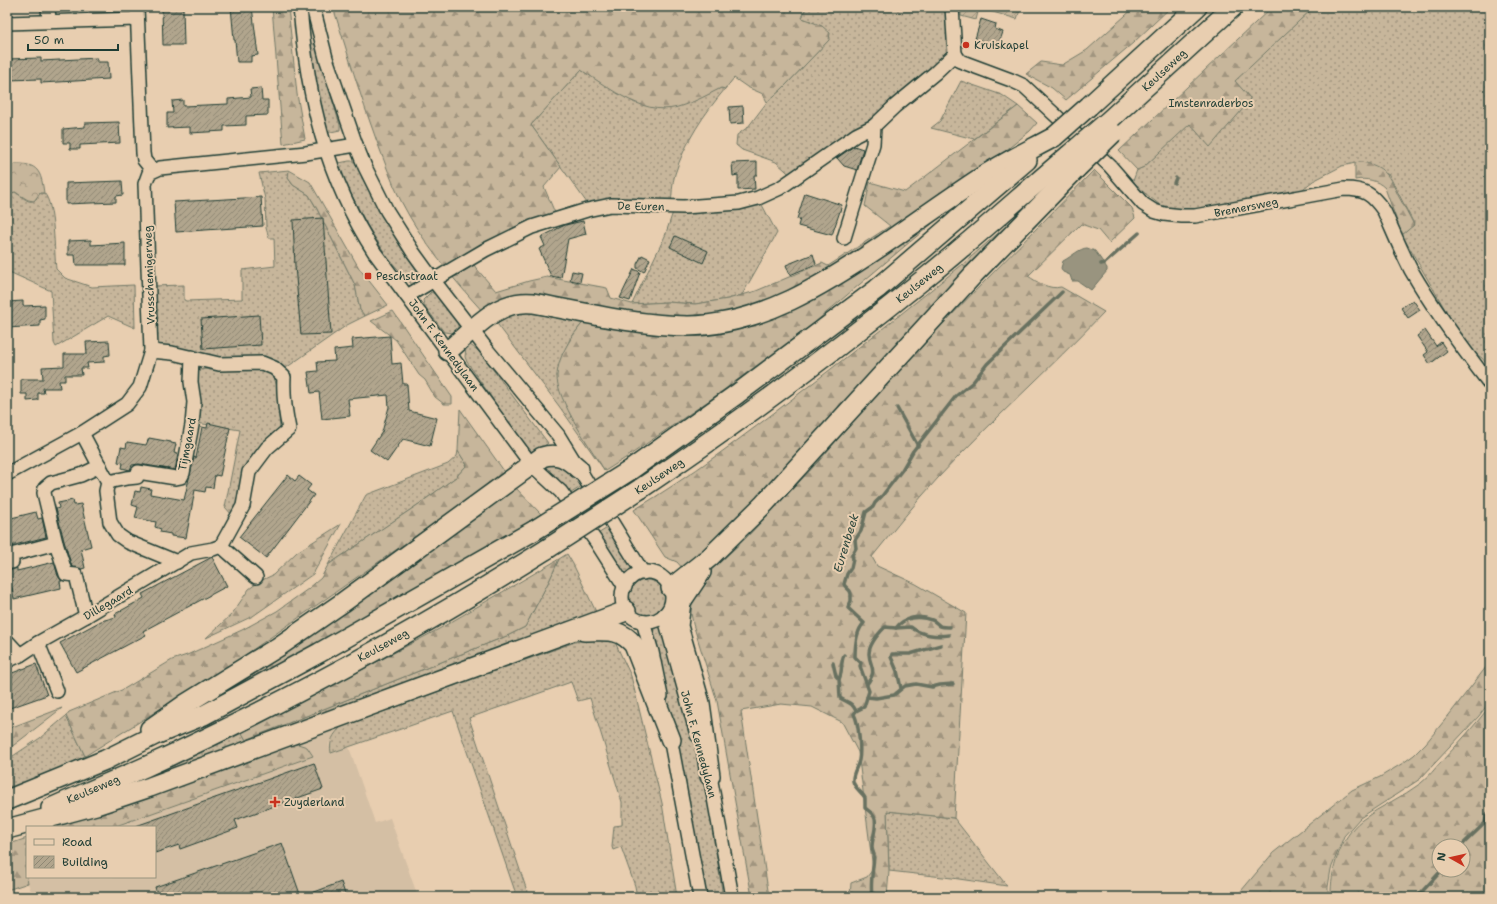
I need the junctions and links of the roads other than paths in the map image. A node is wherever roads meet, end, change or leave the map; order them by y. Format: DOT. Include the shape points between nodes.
graph roads {
  1 [pos="48,7"];
  2 [pos="300,7"];
  3 [pos="313,7"];
  4 [pos="952,7"];
  5 [pos="1197,7"];
  6 [pos="1233,7"];
  7 [pos="137,13"];
  8 [pos="49,21"];
  9 [pos="7,22"];
  10 [pos="955,54"];
  11 [pos="874,126"];
  12 [pos="1054,137"];
  13 [pos="356,145"];
  14 [pos="326,150"];
  15 [pos="1073,161"];
  16 [pos="152,170"];
  17 [pos="844,238"];
  18 [pos="434,281"];
  19 [pos="407,296"];
  20 [pos="472,330"];
  21 [pos="448,350"];
  22 [pos="152,351"];
  23 [pos="192,357"];
  24 [pos="1490,384"];
  25 [pos="82,433"];
  26 [pos="531,464"];
  27 [pos="100,466"];
  28 [pos="579,469"];
  29 [pos="7,474"];
  30 [pos="108,482"];
  31 [pos="56,543"];
  32 [pos="221,546"];
  33 [pos="710,557"];
  34 [pos="177,562"];
  35 [pos="7,563"];
  36 [pos="643,573"];
  37 [pos="256,577"];
  38 [pos="625,587"];
  39 [pos="671,588"];
  40 [pos="626,611"];
  41 [pos="664,615"];
  42 [pos="86,616"];
  43 [pos="643,622"];
  44 [pos="573,630"];
  45 [pos="7,641"];
  46 [pos="38,643"];
  47 [pos="20,655"];
  48 [pos="7,661"];
  49 [pos="57,691"];
  50 [pos="671,740"];
  51 [pos="105,760"];
  52 [pos="710,776"];
  53 [pos="7,800"];
  54 [pos="7,828"];
  55 [pos="700,897"];
  56 [pos="732,897"];
  1 -- 8 [label="street"];
  2 -- 14 [label="street, John F. Kennedylaan" via="311,95"];
  3 -- 13 [label="street" via="326,58"];
  4 -- 10 [label="street"];
  5 -- 12 [label="highway, Keulseweg, bridge"];
  6 -- 15 [label="highway, Keulseweg, bridge" via="1131,101 1109,128"];
  7 -- 8 [label="street"];
  7 -- 16 [label="street" via="143,153 144,160"];
  8 -- 9 [label="street"];
  10 -- 11 [label="street, De Euren"];
  10 -- 24 [label="street, Bremersweg" via="960,61 1024,86 1110,166 1143,204 1154,211 1196,216 1344,188 1366,192 1384,211 1411,270 1429,299"];
  11 -- 17 [label="street" via="873,144"];
  11 -- 18 [label="street, De Euren" via="856,135 780,188 758,198 720,205 605,206 587,210 532,227 485,250"];
  12 -- 20 [label="highway" via="989,172 856,263 766,312 736,320 681,326 649,324 519,302 496,311"];
  12 -- 51 [label="highway, Keulseweg, bridge" via="877,289 737,394 628,471 536,530 319,653 218,707"];
  13 -- 14 [label="street"];
  13 -- 18 [label="street" via="387,211"];
  14 -- 16 [label="street"];
  14 -- 19 [label="street, John F. Kennedylaan" via="355,220 375,253"];
  15 -- 33 [label="highway" via="974,274 764,504"];
  15 -- 54 [label="highway, Keulseweg, bridge" via="808,370 640,489 548,549 439,615 283,699 145,767"];
  16 -- 22 [label="street, Vrusschemigerweg" via="145,184"];
  18 -- 19 [label="street, De Euren"];
  18 -- 20 [label="street"];
  19 -- 21 [label="street, John F. Kennedylaan"];
  20 -- 21 [label="highway"];
  20 -- 28 [label="street" via="558,435"];
  21 -- 26 [label="street, John F. Kennedylaan"];
  22 -- 23 [label="street"];
  22 -- 25 [label="street, Vrusschemigerweg" via="140,387 127,404"];
  23 -- 30 [label="street, Tijmgaard" via="191,382 194,402 191,431 181,476 176,478 138,472 137,477"];
  23 -- 32 [label="street" via="219,364 262,363 274,368 284,377 283,394 289,429 267,448 249,472 243,506"];
  25 -- 27 [label="street"];
  25 -- 29 [label="street, Vrusschemigerweg"];
  26 -- 28 [label="highway" via="546,456 559,455 570,460"];
  26 -- 38 [label="street, John F. Kennedylaan" via="561,492"];
  26 -- 51 [label="highway" via="342,603 278,647 187,703"];
  27 -- 30 [label="street"];
  27 -- 31 [label="street" via="81,475 51,483 45,488"];
  28 -- 36 [label="street"];
  30 -- 34 [label="street" via="106,491 110,522 118,535 128,542"];
  31 -- 35 [label="street" via="10,555 12,562"];
  31 -- 42 [label="street" via="66,574 76,575"];
  32 -- 34 [label="street, Dillegaard" via="191,553"];
  32 -- 37 [label="street"];
  33 -- 39 [label="highway"];
  33 -- 52 [label="highway" via="681,602 678,626 700,703"];
  34 -- 42 [label="street, Dillegaard"];
  36 -- 38 [label="street" via="629,580"];
  36 -- 39 [label="street" via="660,576"];
  38 -- 40 [label="street" via="622,598"];
  39 -- 41 [label="street" via="671,604"];
  40 -- 43 [label="street" via="634,619"];
  40 -- 44 [label="highway"];
  41 -- 43 [label="street" via="654,621"];
  41 -- 52 [label="street, John F. Kennedylaan"];
  42 -- 46 [label="street, Dillegaard"];
  43 -- 50 [label="street"];
  44 -- 50 [label="highway" via="617,632 628,637 638,654"];
  44 -- 54 [label="highway" via="150,787 96,805"];
  45 -- 47 [label="street"];
  46 -- 47 [label="street, Dillegaard"];
  46 -- 49 [label="street"];
  47 -- 48 [label="street, Dillegaard"];
  50 -- 55 [label="street"];
  51 -- 53 [label="highway, Keulseweg"];
  52 -- 56 [label="street, John F. Kennedylaan"];
}
